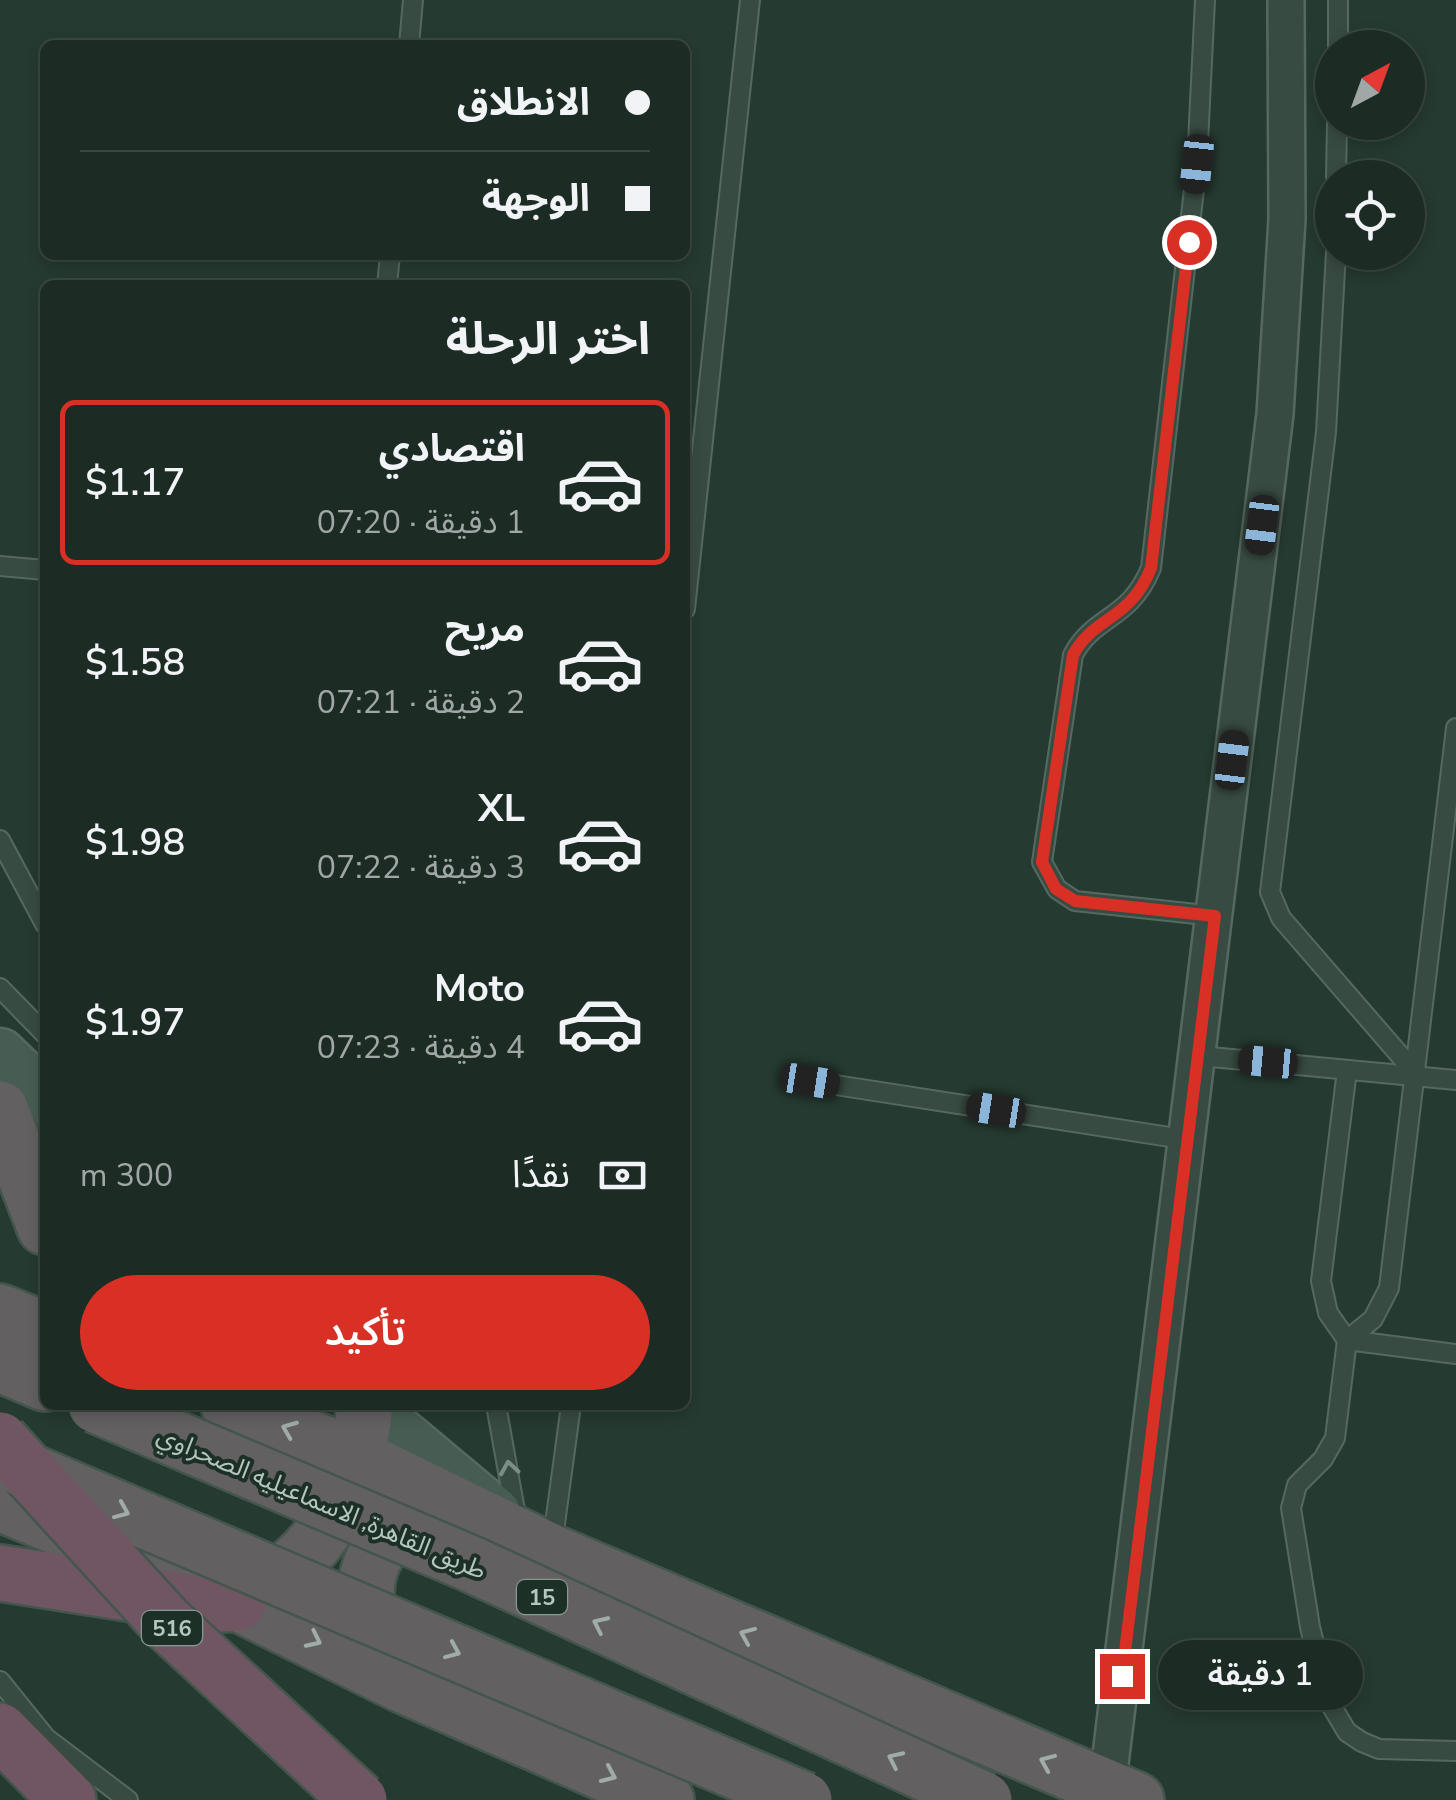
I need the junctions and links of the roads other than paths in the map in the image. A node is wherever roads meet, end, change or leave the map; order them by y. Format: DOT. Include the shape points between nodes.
graph roads {
  1 [pos="414,0"];
  2 [pos="750,0"];
  3 [pos="1205,0"];
  4 [pos="1286,0"];
  5 [pos="1338,0"];
  6 [pos="1338,30"];
  7 [pos="410,40"];
  8 [pos="1335,270"];
  9 [pos="690,562"];
  10 [pos="0,566"];
  11 [pos="40,570"];
  12 [pos="1456,728"];
  13 [pos="1452,791"];
  14 [pos="0,840"];
  15 [pos="7,870"];
  16 [pos="1215,916"];
  17 [pos="40,917"];
  18 [pos="0,988"];
  19 [pos="40,1029"];
  20 [pos="0,1054"];
  21 [pos="1200,1056"];
  22 [pos="1346,1070"];
  23 [pos="1418,1076"];
  24 [pos="1456,1080"];
  25 [pos="810,1081"];
  26 [pos="40,1092"];
  27 [pos="0,1110"];
  28 [pos="1190,1140"];
  29 [pos="40,1214"];
  30 [pos="0,1312"];
  31 [pos="40,1328"];
  32 [pos="1347,1340"];
  33 [pos="1456,1354"];
  34 [pos="0,1364"];
  35 [pos="40,1381"];
  36 [pos="108,1410"];
  37 [pos="266,1410"];
  38 [pos="497,1410"];
  39 [pos="569,1410"];
  40 [pos="364,1423"];
  41 [pos="0,1440"];
  42 [pos="0,1459"];
  43 [pos="0,1503"];
  44 [pos="515,1531"];
  45 [pos="0,1573"];
  46 [pos="238,1603"];
  47 [pos="0,1681"];
  48 [pos="401,1684"];
  49 [pos="0,1731"];
  50 [pos="1456,1751"];
  51 [pos="1122,1794"];
  52 [pos="68,1800"];
  53 [pos="128,1800"];
  54 [pos="359,1800"];
  55 [pos="666,1800"];
  56 [pos="804,1800"];
  57 [pos="984,1800"];
  1 -- 7 [label="lane"];
  2 -- 9 [label="lane"];
  3 -- 16 [label="lane" via="1197,164 1151,568 1135,598 1088,633 1073,655 1042,862 1056,889 1075,901"];
  4 -- 16 [label="street" via="1287,218 1278,377"];
  5 -- 6 [label="lane"];
  8 -- 23 [label="lane" via="1326,432 1270,892 1281,918"];
  10 -- 11 [label="lane"];
  12 -- 13 [label="lane"];
  13 -- 23 [label="lane"];
  14 -- 15 [label="lane"];
  15 -- 17 [label="lane"];
  16 -- 21 [label="street"];
  18 -- 19 [label="lane"];
  20 -- 26 [label="main road"];
  21 -- 22 [label="lane"];
  21 -- 28 [label="street"];
  22 -- 23 [label="lane"];
  22 -- 32 [label="lane" via="1321,1281 1328,1313"];
  23 -- 24 [label="lane"];
  23 -- 32 [label="lane" via="1389,1288 1374,1318"];
  25 -- 28 [label="lane"];
  27 -- 29 [label="highway"];
  28 -- 51 [label="street"];
  30 -- 31 [label="highway"];
  32 -- 33 [label="lane"];
  32 -- 50 [label="lane" via="1335,1438 1297,1486 1291,1508 1328,1700 1347,1732 1379,1749"];
  34 -- 35 [label="highway"];
  57 -- 36 [label="highway, طريق القاهرة, الاسماعيليه الصحراوي / 15, one-way, bridge" via="471,1564"];
  40 -- 37 [label="highway, one-way"];
  44 -- 38 [label="lane, one-way"];
  39 -- 44 [label="lane"];
  40 -- 44 [label="highway"];
  40 -- 46 [label="highway" via="349,1489 315,1544"];
  41 -- 54 [label="highway, 516, bridge" via="165,1622"];
  42 -- 56 [label="highway, one-way, bridge"];
  43 -- 46 [label="highway"];
  44 -- 48 [label="highway" via="440,1509 407,1520 382,1543 366,1574 365,1609"];
  51 -- 44 [label="highway, one-way"];
  45 -- 46 [label="highway" via="204,1604"];
  46 -- 48 [label="highway, one-way"];
  47 -- 53 [label="lane" via="46,1738"];
  48 -- 55 [label="highway, one-way"];
  49 -- 52 [label="highway"];
}
